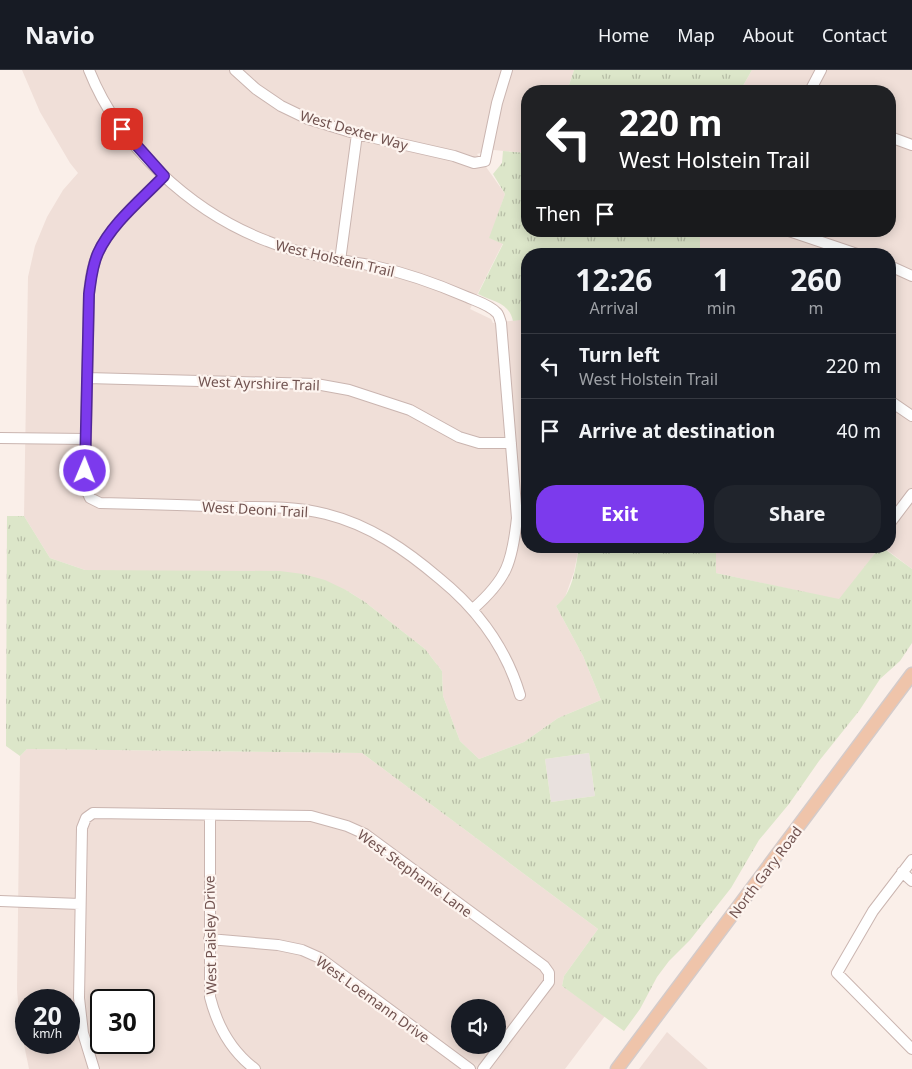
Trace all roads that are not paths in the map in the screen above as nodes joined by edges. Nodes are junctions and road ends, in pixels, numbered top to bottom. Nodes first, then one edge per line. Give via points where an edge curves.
1 (89, 70) edge
2 (236, 70) edge
3 (508, 70) edge
4 (821, 70) edge
5 (813, 85) edge
6 (357, 134) junction
7 (896, 139) edge
8 (912, 145) edge
9 (164, 176) junction
10 (807, 237) edge
11 (839, 248) edge
12 (340, 260) junction
13 (896, 269) edge
14 (912, 276) edge
15 (87, 378) junction
16 (896, 404) edge
17 (912, 416) edge
18 (0, 438) edge
19 (86, 439) junction
20 (511, 443) junction
21 (912, 494) edge
22 (896, 515) edge
23 (473, 609) junction
24 (912, 674) edge
25 (520, 695) dead end
26 (210, 816) junction
27 (912, 860) edge
28 (902, 872) junction
29 (912, 881) edge
30 (0, 901) edge
31 (80, 904) junction
32 (210, 939) junction
33 (912, 1049) edge
34 (94, 1069) edge
35 (255, 1069) edge
36 (470, 1069) edge
37 (483, 1069) edge
38 (617, 1069) edge

1 - 9 street, West Holstein Trail via 122,129
2 - 6 street, West Dexter Way via 281,106 308,119
3 - 6 street, West Dexter Way via 497,103 486,162 474,163
4 - 5 street
6 - 12 street
7 - 8 street
9 - 12 street, West Holstein Trail via 201,206 266,241 294,251
9 - 15 street via 110,233 98,253 89,294
10 - 11 street
12 - 20 street, West Holstein Trail via 375,266 440,286 498,314
13 - 14 street
15 - 19 street
15 - 20 street, West Ayrshire Trail via 316,384 349,390 410,410 459,437 479,443
16 - 17 street
18 - 19 street
19 - 23 street, West Deoni Trail via 85,487 90,498 100,503 293,508 326,514 396,544
20 - 23 street via 517,518 509,563 490,594
21 - 22 street
23 - 25 street, West Deoni Trail via 505,658
24 - 38 main road, North Gary Road
26 - 31 street, West Stephanie Lane via 93,813 86,818 82,828
26 - 32 street, West Paisley Drive
26 - 37 street, West Stephanie Lane via 311,816 365,834 544,966 550,982
27 - 28 street
28 - 29 street
28 - 33 street via 873,911 837,973
30 - 31 street
31 - 34 street via 79,998 82,1033
32 - 35 street, West Paisley Drive via 210,997 216,1018 238,1053
32 - 36 street, West Loemann Drive via 278,945 320,958

